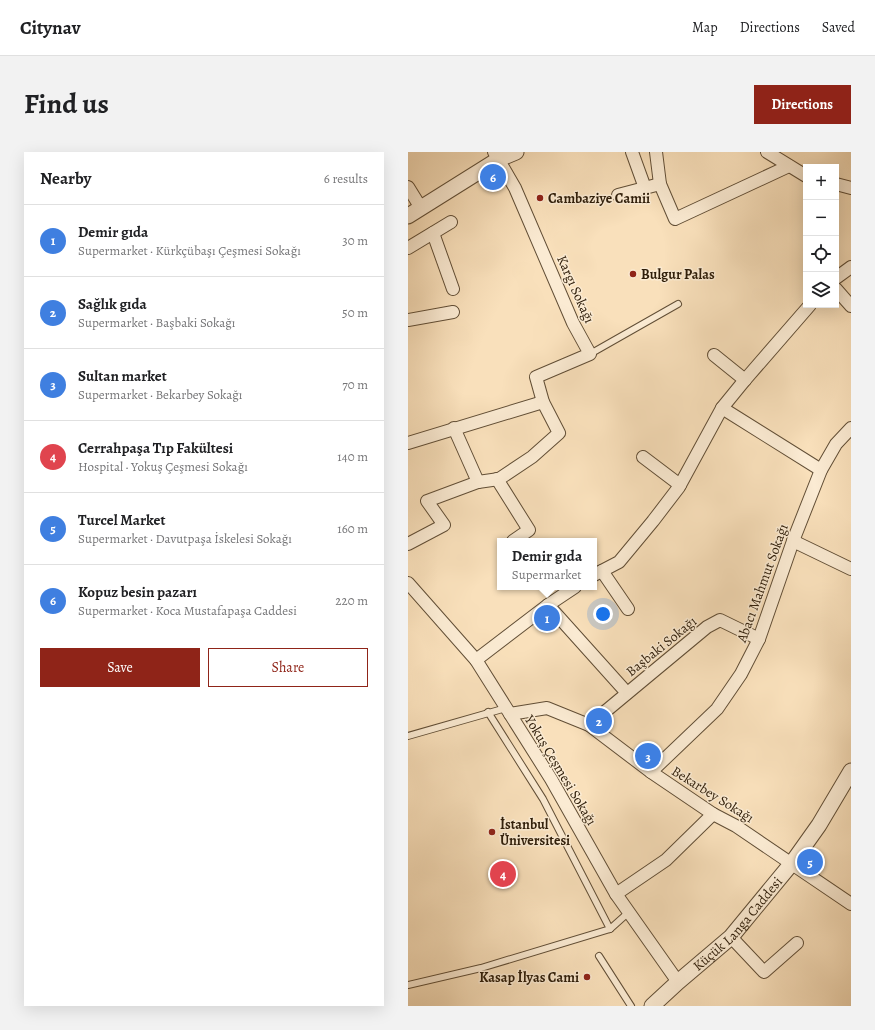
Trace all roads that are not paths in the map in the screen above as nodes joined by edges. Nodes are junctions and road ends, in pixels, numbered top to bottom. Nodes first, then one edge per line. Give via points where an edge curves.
1 (516, 152) edge
2 (632, 152) edge
3 (656, 152) edge
4 (767, 152) edge
5 (497, 156) edge
6 (789, 166) junction
7 (803, 174) edge
8 (660, 184) junction
9 (408, 187) edge
10 (645, 188) junction
11 (618, 195) dead end
12 (421, 208) junction
13 (408, 216) edge
14 (451, 222) dead end
15 (433, 233) junction
16 (408, 248) edge
17 (851, 267) edge
18 (839, 276) edge
19 (453, 289) dead end
20 (839, 292) edge
21 (678, 304) dead end
22 (851, 306) edge
23 (807, 308) edge
24 (453, 312) dead end
25 (408, 320) edge
26 (590, 354) junction
27 (714, 355) dead end
28 (745, 380) junction
29 (543, 402) junction
30 (722, 408) junction
31 (454, 428) junction
32 (851, 428) edge
33 (408, 443) edge
34 (643, 457) dead end
35 (821, 470) junction
36 (496, 479) junction
37 (478, 482) junction
38 (680, 485) junction
39 (517, 538) edge
40 (793, 541) junction
41 (408, 544) edge
42 (851, 569) edge
43 (598, 573) edge
44 (408, 583) edge
45 (570, 590) edge
46 (548, 604) junction
47 (628, 609) dead end
48 (759, 639) junction
49 (476, 660) junction
50 (627, 693) junction
51 (508, 711) junction
52 (488, 712) junction
53 (589, 725) junction
54 (408, 736) edge
55 (851, 771) edge
56 (651, 772) junction
57 (713, 814) junction
58 (792, 863) junction
59 (616, 894) junction
60 (851, 904) edge
61 (629, 912) junction
62 (610, 930) junction
63 (731, 937) junction
64 (797, 943) dead end
65 (599, 956) dead end
66 (678, 982) junction
67 (408, 985) edge
68 (631, 1006) edge
69 (652, 1006) edge

1 - 5 street
2 - 10 street
3 - 8 street
4 - 6 street
5 - 12 street
5 - 26 street, Kargı Sokağı via 516,188 573,323
6 - 7 street
6 - 8 street via 675,219
8 - 10 street
9 - 12 street
10 - 11 street
12 - 13 street
14 - 15 street
15 - 16 street
15 - 19 street
17 - 18 street
20 - 22 street
21 - 26 lane
23 - 28 street
24 - 25 street
26 - 29 street via 536,377
27 - 28 street
28 - 30 street
29 - 31 street
29 - 36 street via 559,433 532,457
30 - 35 street
30 - 38 street
31 - 33 street
31 - 37 street
32 - 35 street, Abacı Mahmut Sokağı via 836,444
34 - 38 street
35 - 40 street, Abacı Mahmut Sokağı
36 - 37 street
36 - 39 street via 529,530
37 - 41 street via 427,501 444,525
38 - 43 street via 619,562
40 - 42 street
40 - 48 street, Abacı Mahmut Sokağı
43 - 47 street
44 - 49 street, Yokuş Çeşmesi Sokağı
45 - 46 street
46 - 49 street
46 - 50 street
48 - 50 street, Başbaki Sokağı via 720,620
48 - 56 street, Abacı Mahmut Sokağı via 741,674 717,709
49 - 51 street, Yokuş Çeşmesi Sokağı
50 - 53 street, Başbaki Sokağı
51 - 52 lane
51 - 53 street, Bekarbey Sokağı via 547,708
51 - 59 street, Yokuş Çeşmesi Sokağı via 551,779
52 - 54 lane
52 - 62 lane via 543,799
53 - 56 street, Bekarbey Sokağı
55 - 58 street, Küçük Langa Caddesi via 819,825
56 - 57 street, Bekarbey Sokağı
57 - 58 street, Bekarbey Sokağı
57 - 59 street via 666,860
58 - 60 street, Bekarbey Sokağı
58 - 63 street, Küçük Langa Caddesi
59 - 61 street, Yokuş Çeşmesi Sokağı
61 - 62 lane
61 - 66 street, Yokuş Çeşmesi Sokağı
62 - 67 lane via 481,968
63 - 64 street via 764,972
63 - 66 street, Küçük Langa Caddesi
65 - 68 lane
66 - 69 street, Küçük Langa Caddesi

